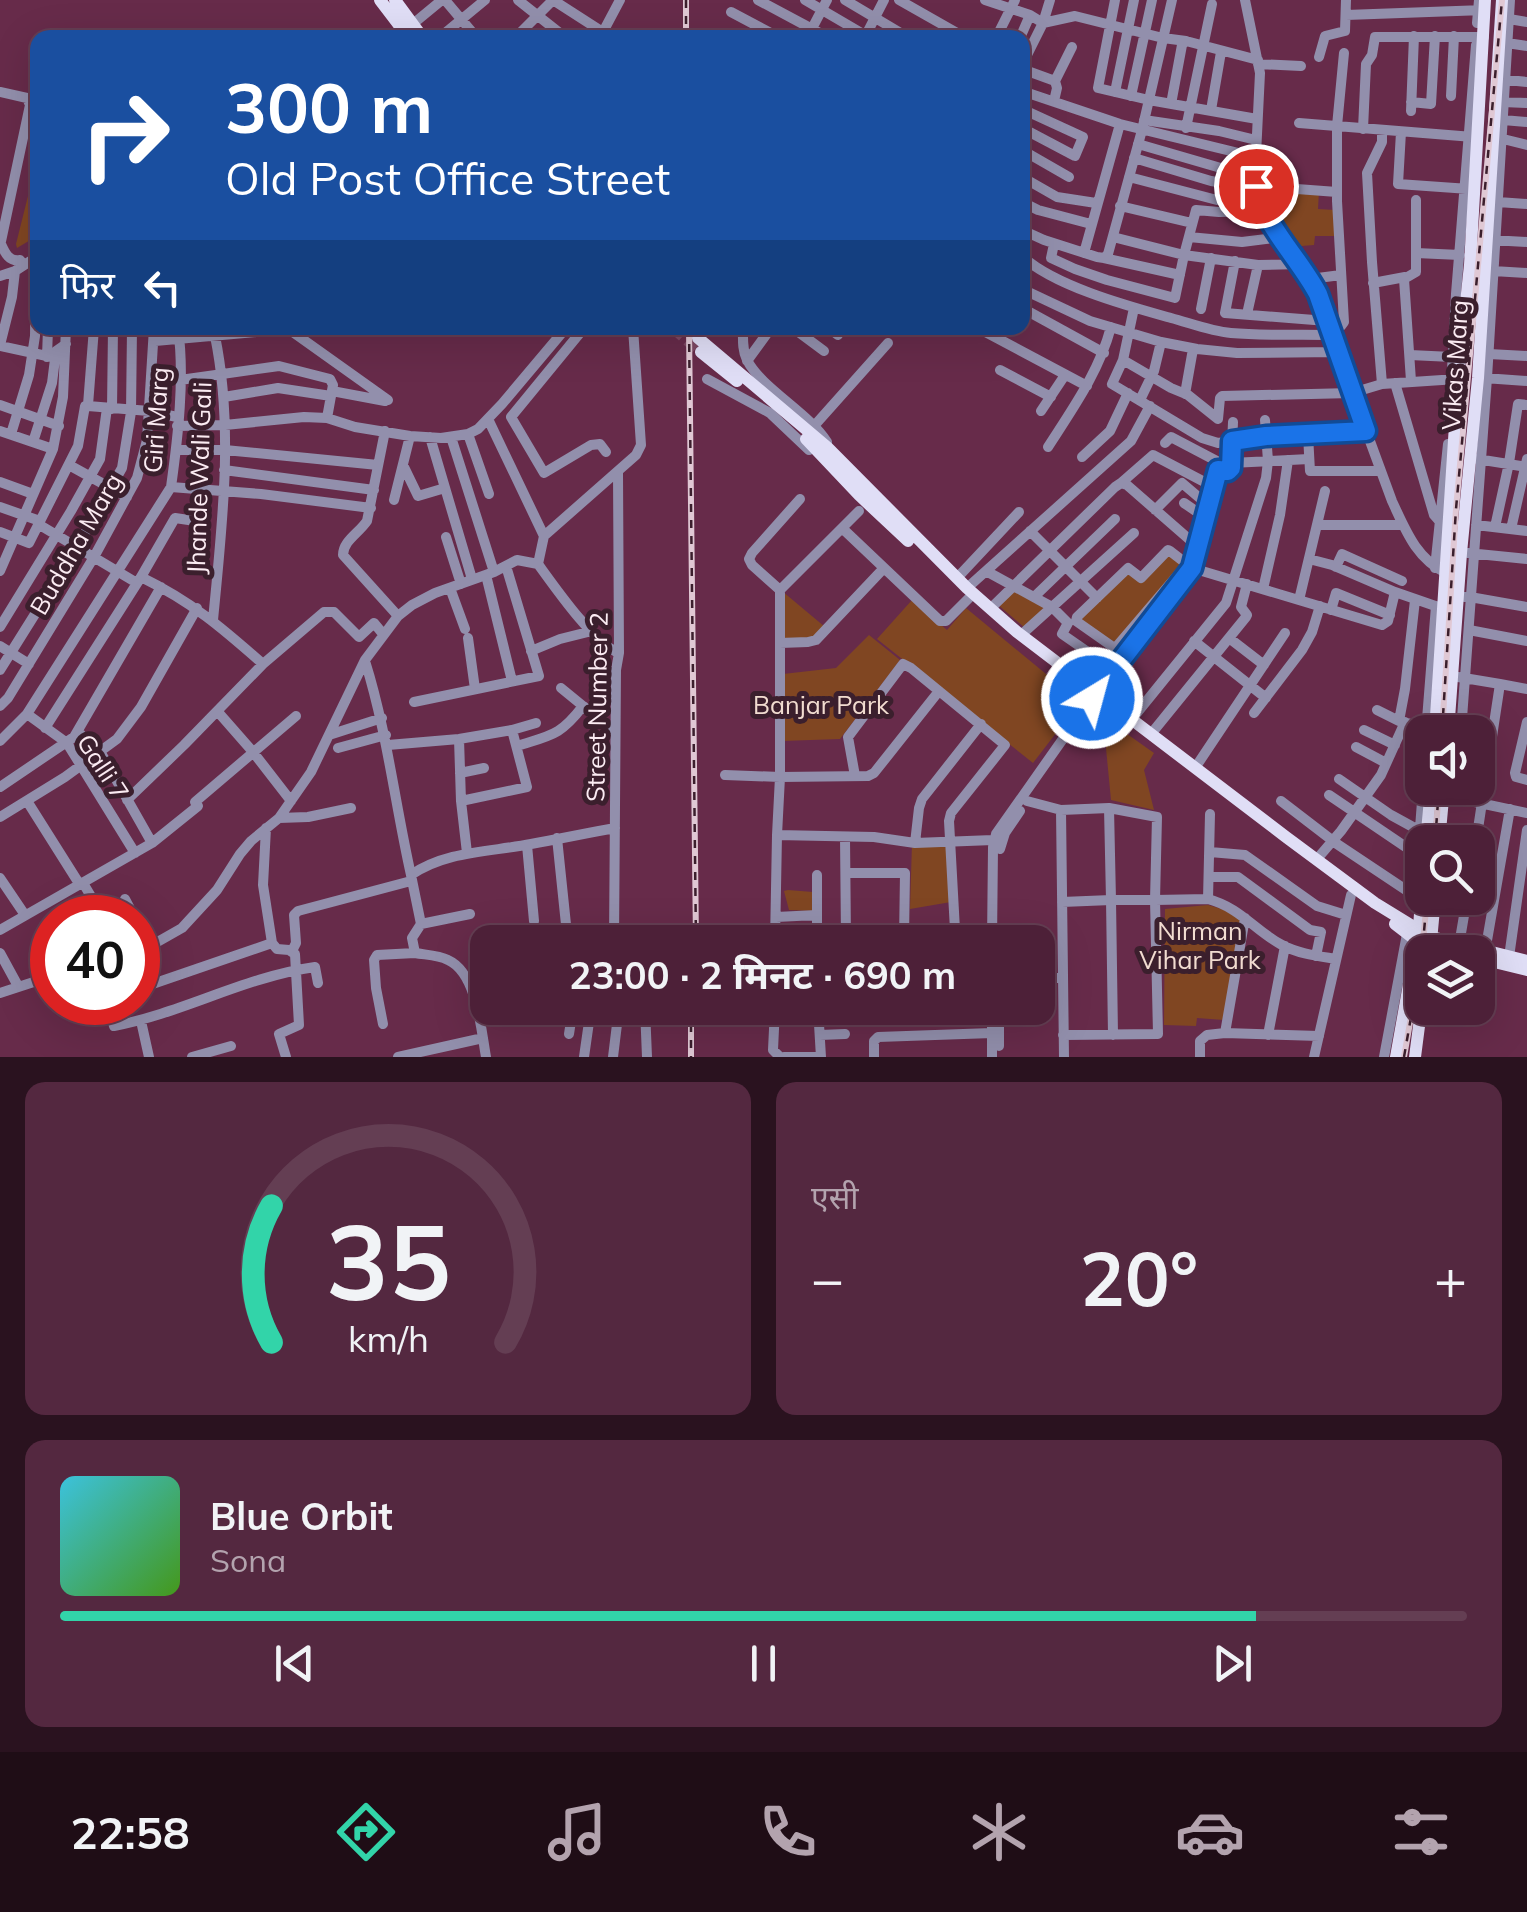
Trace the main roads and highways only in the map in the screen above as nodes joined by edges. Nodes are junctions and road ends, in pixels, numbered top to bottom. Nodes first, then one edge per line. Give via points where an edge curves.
1 (380, 0) edge
2 (395, 0) edge
3 (1502, 0) edge
4 (1482, 5) edge
5 (408, 30) edge
6 (409, 30) edge
7 (1486, 137) junction
8 (844, 473) junction
9 (1460, 553) junction
10 (968, 593) junction
11 (994, 614) junction
12 (1096, 697) junction
13 (1435, 715) edge
14 (1441, 715) edge
15 (1188, 764) junction
16 (1239, 806) junction
17 (1415, 935) edge
18 (1417, 935) edge
19 (1495, 955) edge
20 (1495, 960) edge
21 (1527, 961) edge
22 (1527, 970) edge
23 (1405, 1018) edge
24 (1419, 1025) edge
25 (1396, 1057) edge
26 (1414, 1057) edge

1 - 5 main road
2 - 6 main road
3 - 7 main road, Vikas Marg via 1501,79
4 - 7 main road, Vikas Marg via 1476,98
7 - 9 main road, Vikas Marg via 1490,240 1483,378
7 - 9 main road, Vikas Marg via 1470,189 1470,265 1444,527
8 - 8 main road via 827,447 699,345 830,465
8 - 10 main road
8 - 10 main road via 858,495
9 - 13 main road, Vikas Marg via 1437,569
9 - 14 main road, Vikas Marg via 1458,677
10 - 11 main road
11 - 12 main road
11 - 12 main road via 1011,637
12 - 15 main road
12 - 15 main road
15 - 16 main road
16 - 17 main road via 1351,895
16 - 18 main road
19 - 21 main road
20 - 22 main road
23 - 25 main road
24 - 26 main road

